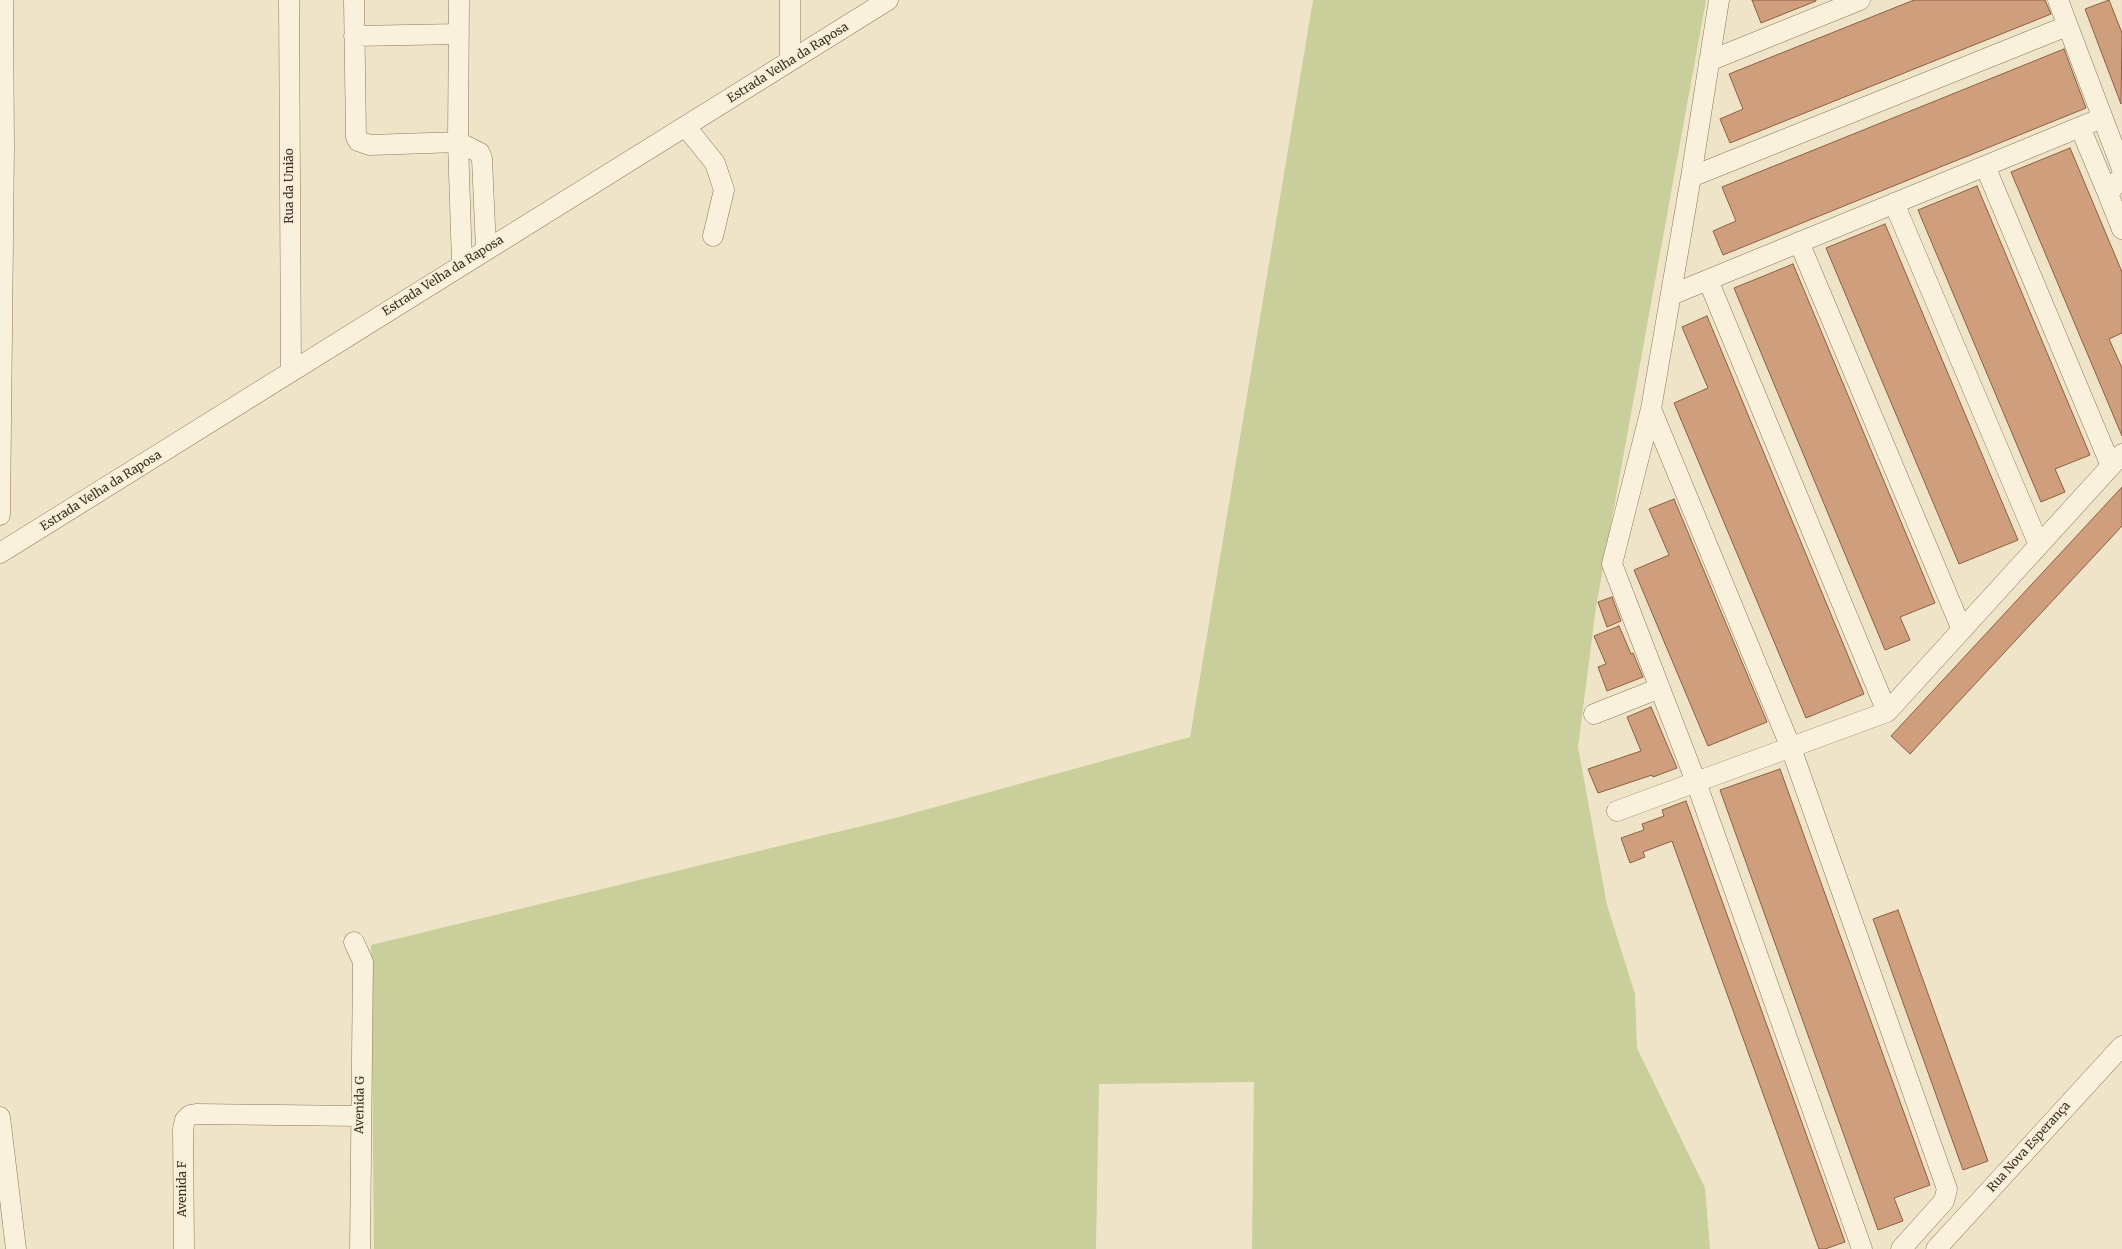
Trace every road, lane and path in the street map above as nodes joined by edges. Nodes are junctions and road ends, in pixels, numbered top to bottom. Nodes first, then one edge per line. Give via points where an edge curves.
1 (3, 0) edge
2 (289, 0) edge
3 (354, 0) edge
4 (459, 0) edge
5 (790, 0) edge
6 (888, 0) edge
7 (1719, 0) edge
8 (1860, 0) edge
9 (2058, 0) edge
10 (2067, 26) junction
11 (459, 34) junction
12 (354, 36) junction
13 (790, 61) junction
14 (1709, 61) junction
15 (2102, 118) junction
16 (686, 127) junction
17 (2080, 127) junction
18 (458, 142) junction
19 (2, 148) edge
20 (1985, 166) junction
21 (2122, 168) edge
22 (2122, 176) edge
23 (1691, 178) junction
24 (2108, 194) junction
25 (1894, 203) junction
26 (2122, 229) edge
27 (713, 236) dead end
28 (1800, 242) junction
29 (486, 249) junction
30 (462, 264) junction
31 (1708, 280) junction
32 (1671, 295) junction
33 (291, 372) junction
34 (1651, 409) junction
35 (1, 419) edge
36 (2117, 460) edge
37 (0, 515) edge
38 (2039, 545) junction
39 (0, 553) edge
40 (1962, 630) junction
41 (1660, 688) junction
42 (1887, 712) junction
43 (1594, 714) dead end
44 (1791, 748) junction
45 (1696, 782) junction
46 (1617, 811) dead end
47 (354, 942) dead end
48 (2122, 1046) edge
49 (360, 1116) junction
50 (0, 1117) edge
51 (10, 1239) edge
52 (184, 1249) edge
53 (360, 1249) edge
54 (1862, 1249) edge
55 (1901, 1249) edge
56 (1936, 1249) edge

1 - 19 street
2 - 33 street, Rua da União
3 - 12 street
4 - 11 street
5 - 13 street
6 - 13 street, Estrada Velha da Raposa
7 - 14 street
8 - 14 street
9 - 10 street
10 - 15 street
10 - 23 street
11 - 12 street
11 - 18 street
12 - 18 street via 354,132 358,141 370,145
13 - 16 street, Estrada Velha da Raposa
14 - 23 street
15 - 17 street
15 - 21 street
16 - 27 street via 715,163 724,190
16 - 29 street, Estrada Velha da Raposa
17 - 20 street
17 - 24 street
18 - 29 street via 480,153 482,159
18 - 30 street
19 - 35 street
20 - 25 street
20 - 36 street
22 - 24 street
23 - 32 street
24 - 26 street
25 - 28 street
25 - 38 street
28 - 31 street
28 - 40 street
29 - 30 street, Estrada Velha da Raposa
30 - 33 street, Estrada Velha da Raposa
31 - 32 street
31 - 42 street
32 - 34 street
33 - 39 street, Estrada Velha da Raposa
34 - 41 street via 1612,564
34 - 44 street
35 - 37 street
36 - 38 street
38 - 40 street
40 - 42 street
41 - 43 street
41 - 45 street
42 - 44 street
44 - 45 street
44 - 55 street via 1947,1189 1944,1201
45 - 46 street
45 - 54 street
47 - 49 street, Avenida G via 363,962
48 - 56 street, Rua Nova Esperança
49 - 52 street, Avenida F via 190,1115 183,1128
49 - 53 street, Avenida G
50 - 51 street

